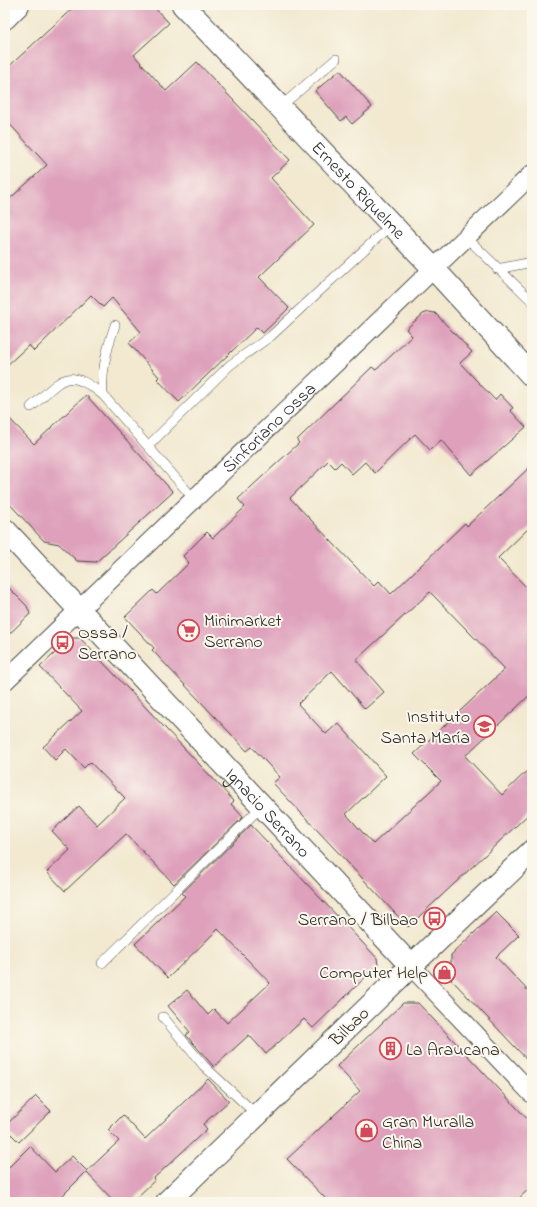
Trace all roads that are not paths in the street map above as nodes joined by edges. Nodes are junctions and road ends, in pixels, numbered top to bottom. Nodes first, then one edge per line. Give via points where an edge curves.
1 (18, 5) edge
2 (183, 5) edge
3 (5, 18) edge
4 (336, 59) dead end
5 (280, 107) junction
6 (532, 174) edge
7 (392, 224) junction
8 (467, 238) junction
9 (532, 262) edge
10 (433, 268) junction
11 (497, 269) junction
12 (532, 301) edge
13 (115, 325) dead end
14 (532, 376) edge
15 (103, 395) junction
16 (30, 407) dead end
17 (148, 446) junction
18 (194, 498) junction
19 (5, 530) edge
20 (79, 610) junction
21 (5, 681) edge
22 (262, 806) junction
23 (532, 851) edge
24 (102, 963) dead end
25 (412, 966) junction
26 (163, 1017) dead end
27 (532, 1094) edge
28 (257, 1115) junction
29 (167, 1202) edge

1 - 3 main road
2 - 5 main road, Ernesto Riquelme
4 - 5 lane
5 - 7 main road, Ernesto Riquelme
6 - 8 street, Sinforiano Ossa
7 - 10 main road, Ernesto Riquelme
7 - 17 lane via 270,336 230,365
8 - 10 street, Sinforiano Ossa
8 - 11 lane
9 - 11 lane
10 - 14 main road, Ernesto Riquelme
10 - 18 street, Sinforiano Ossa
11 - 12 lane
13 - 15 lane via 104,362
15 - 16 lane via 87,383 72,377 62,380
15 - 17 lane
17 - 18 lane
18 - 20 street, Sinforiano Ossa
19 - 20 main road, Ignacio Serrano
20 - 21 street, Sinforiano Ossa
20 - 22 main road, Ignacio Serrano
22 - 24 lane
22 - 25 main road, Ignacio Serrano
23 - 25 main road, Bilbao
25 - 27 street, Ignacio Serrano
25 - 28 main road, Bilbao
26 - 28 lane via 204,1066
28 - 29 main road, Bilbao

